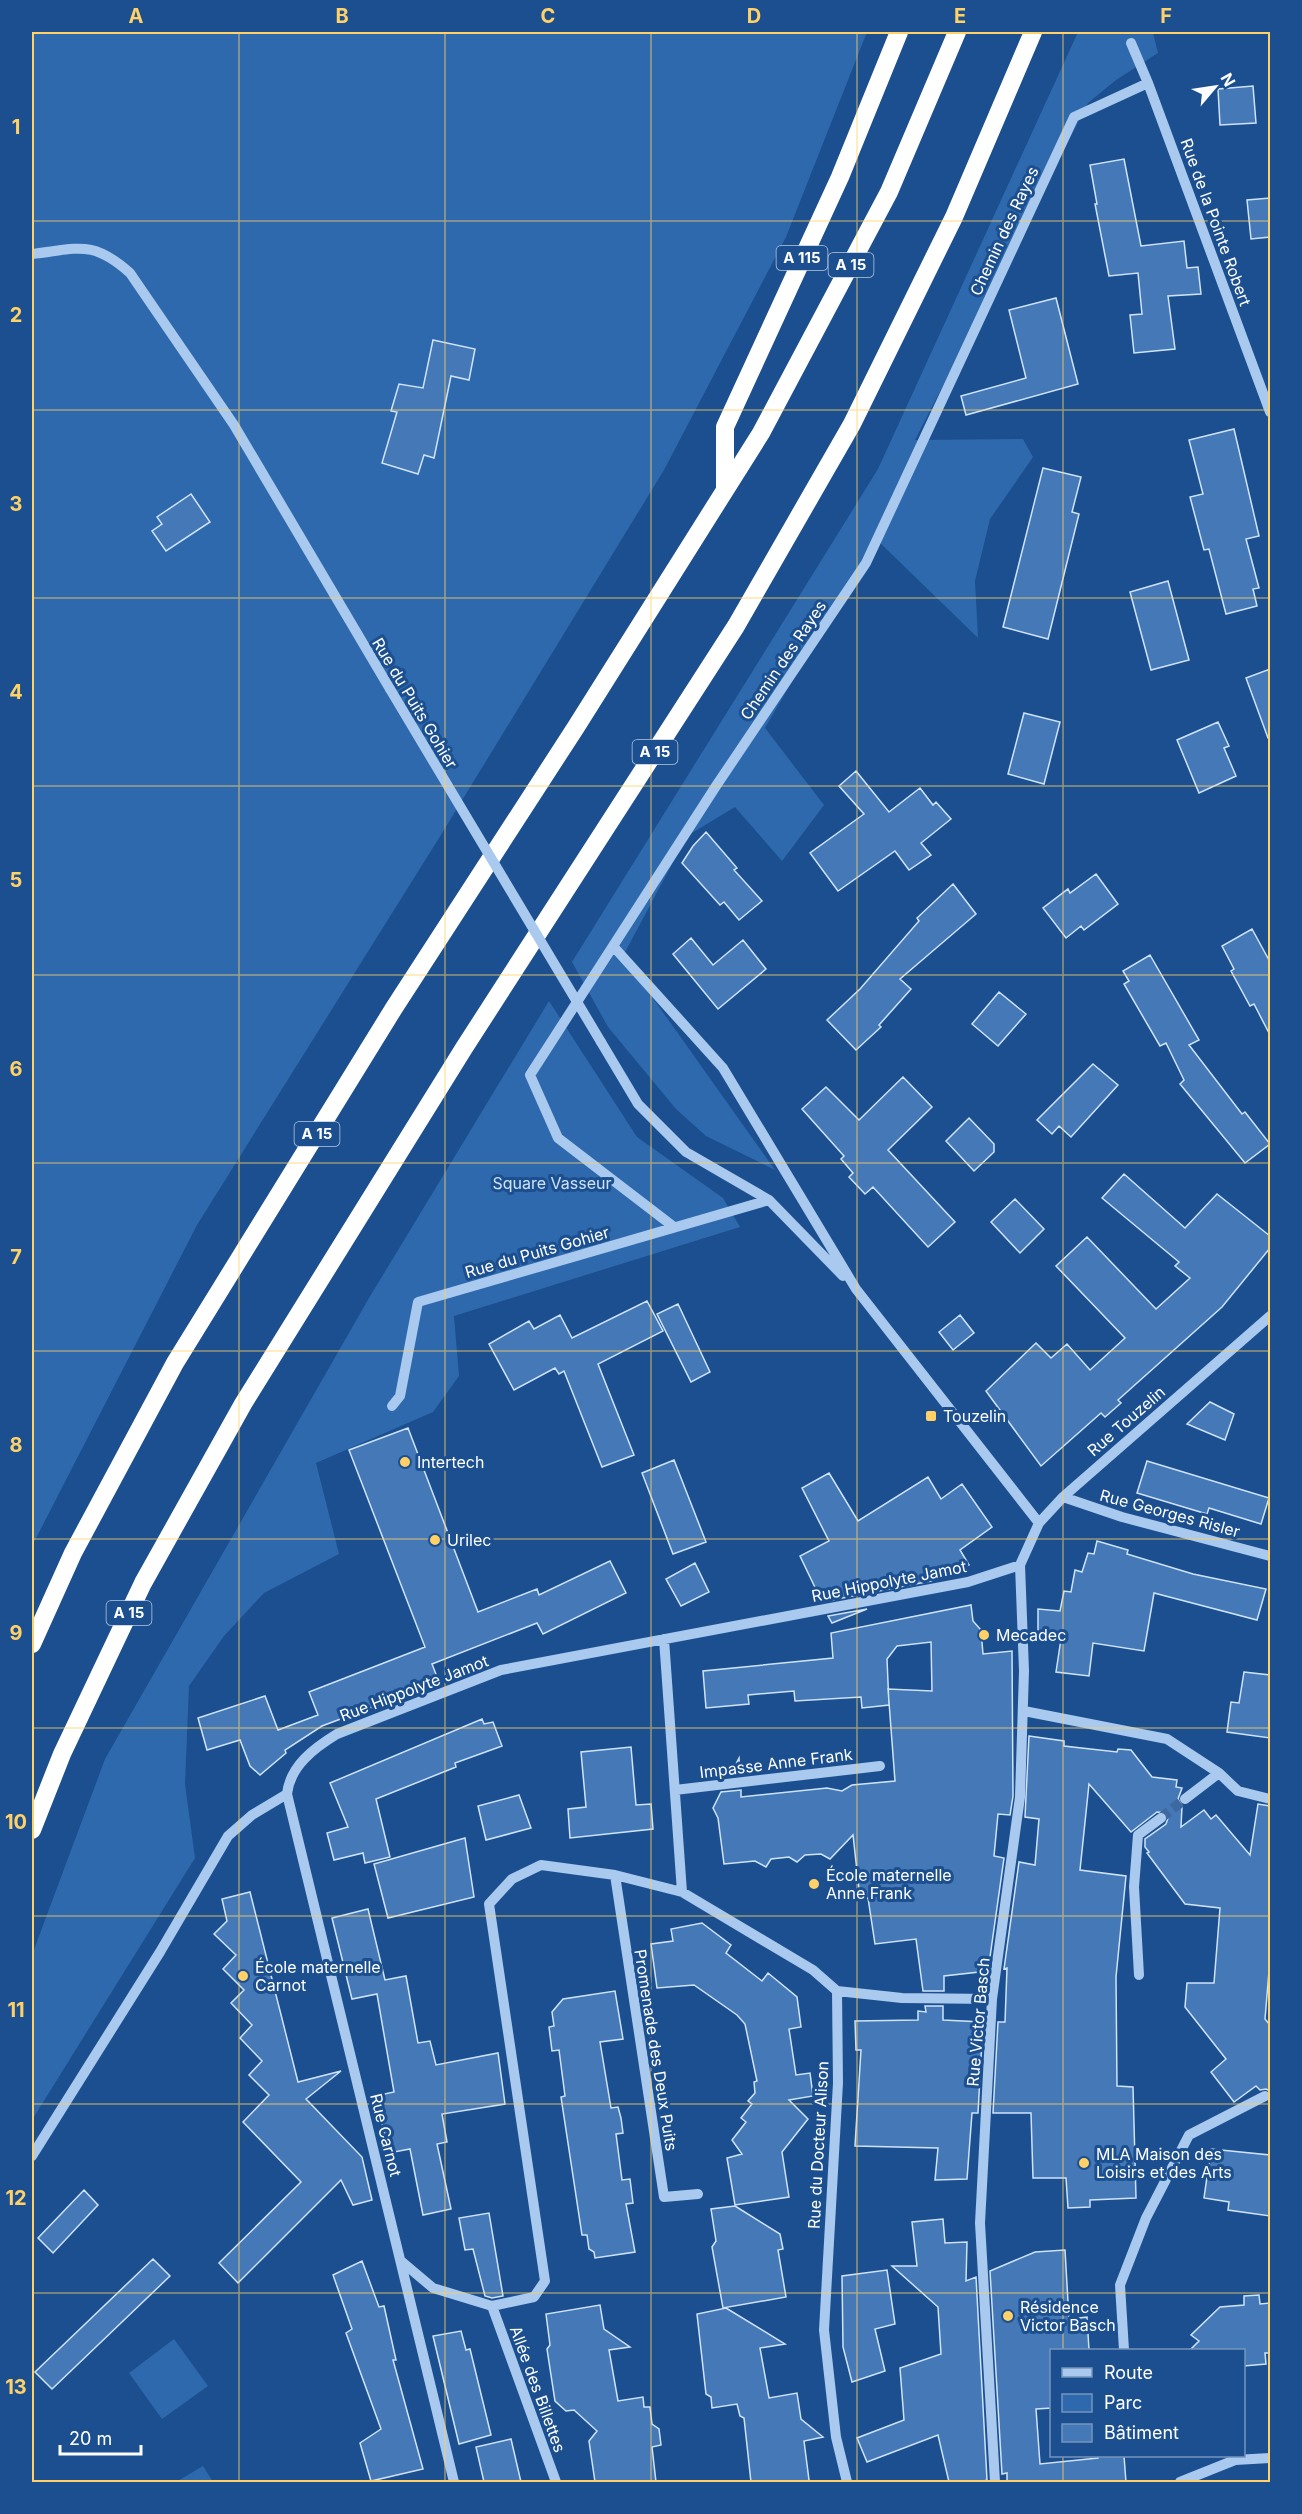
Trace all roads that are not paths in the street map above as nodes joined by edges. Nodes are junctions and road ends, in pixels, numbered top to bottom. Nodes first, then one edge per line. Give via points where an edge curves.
1 (899, 32) edge
2 (957, 32) edge
3 (1028, 32) edge
4 (1033, 32) edge
5 (1131, 43) dead end
6 (1014, 72) junction
7 (1148, 83) junction
8 (32, 254) edge
9 (1270, 411) edge
10 (725, 488) junction
11 (613, 946) junction
12 (769, 1200) junction
13 (674, 1227) junction
14 (856, 1289) junction
15 (1270, 1316) edge
16 (392, 1406) dead end
17 (1063, 1497) junction
18 (1039, 1523) junction
19 (1270, 1556) edge
20 (1020, 1564) junction
21 (664, 1639) junction
22 (32, 1644) edge
23 (1024, 1712) junction
24 (880, 1766) dead end
25 (1219, 1773) junction
26 (675, 1790) junction
27 (287, 1794) junction
28 (1185, 1799) tunnel mouth
29 (1270, 1799) edge
30 (1161, 1818) tunnel mouth
31 (32, 1830) edge
32 (615, 1875) junction
33 (682, 1892) junction
34 (1139, 1976) dead end
35 (837, 1991) junction
36 (992, 1999) junction
37 (1265, 2096) dead end
38 (32, 2156) edge
39 (698, 2194) dead end
40 (401, 2261) junction
41 (492, 2306) junction
42 (1124, 2349) edge
43 (1270, 2458) edge
44 (454, 2482) edge
45 (556, 2482) edge
46 (847, 2482) edge
47 (995, 2482) edge
48 (1180, 2482) edge

1 - 10 highway, A 115 via 840,177 725,427
2 - 10 highway, A 15 via 889,192 761,433
3 - 6 highway, A 15
4 - 6 highway
5 - 7 street, Rue de la Pointe Robert
6 - 31 highway, A 15 via 954,217 846,434 736,626 464,1048 243,1404 143,1583 62,1754
7 - 9 street, Rue de la Pointe Robert
7 - 11 street, Chemin des Rayes via 1074,117 866,563
8 - 12 street, Rue du Puits Gohier, bridge via 92,248 113,258 130,273 234,425 638,1104 686,1152
10 - 22 highway, A 15 via 394,1008 175,1363 73,1553
11 - 13 street, Chemin des Rayes via 530,1075 558,1138
11 - 14 street, Rue du Puits Gohier via 723,1068
12 - 13 street, Rue du Puits Gohier
12 - 14 street, Rue du Puits Gohier
13 - 16 street, Rue du Puits Gohier via 418,1302 400,1396
14 - 18 street, Rue du Puits Gohier
15 - 17 street, Rue Touzelin
17 - 18 street, Rue Touzelin
17 - 19 street, Rue Georges Risler via 1122,1517
18 - 20 street, Rue Touzelin
20 - 21 street, Rue Hippolyte Jamot via 968,1582
20 - 23 street, Rue Victor Basch
21 - 26 street
21 - 27 street, Rue Hippolyte Jamot via 501,1670 337,1734 293,1772
23 - 25 street via 1167,1739
23 - 36 street, Rue Victor Basch via 1020,1797
24 - 26 street, Impasse Anne Frank
25 - 28 street
25 - 29 street via 1238,1791
26 - 33 street
27 - 38 street via 252,1815 228,1836
27 - 40 street, Rue Carnot
30 - 34 street via 1138,1834 1134,1887
32 - 33 street
32 - 39 street, Promenade des Deux Puits via 664,2197
32 - 41 street via 541,1865 512,1879 489,1904 545,2281 534,2297
33 - 35 street via 813,1970
35 - 36 street via 902,1998
35 - 46 street, Rue du Docteur Alison via 838,2083 824,2330 836,2437
36 - 47 street, Rue Victor Basch via 980,2223
37 - 42 street via 1189,2135 1146,2218 1120,2285
40 - 41 street via 433,2288
40 - 44 street, Rue Carnot
41 - 45 street, Allée des Billettes
43 - 48 street via 1234,2460

